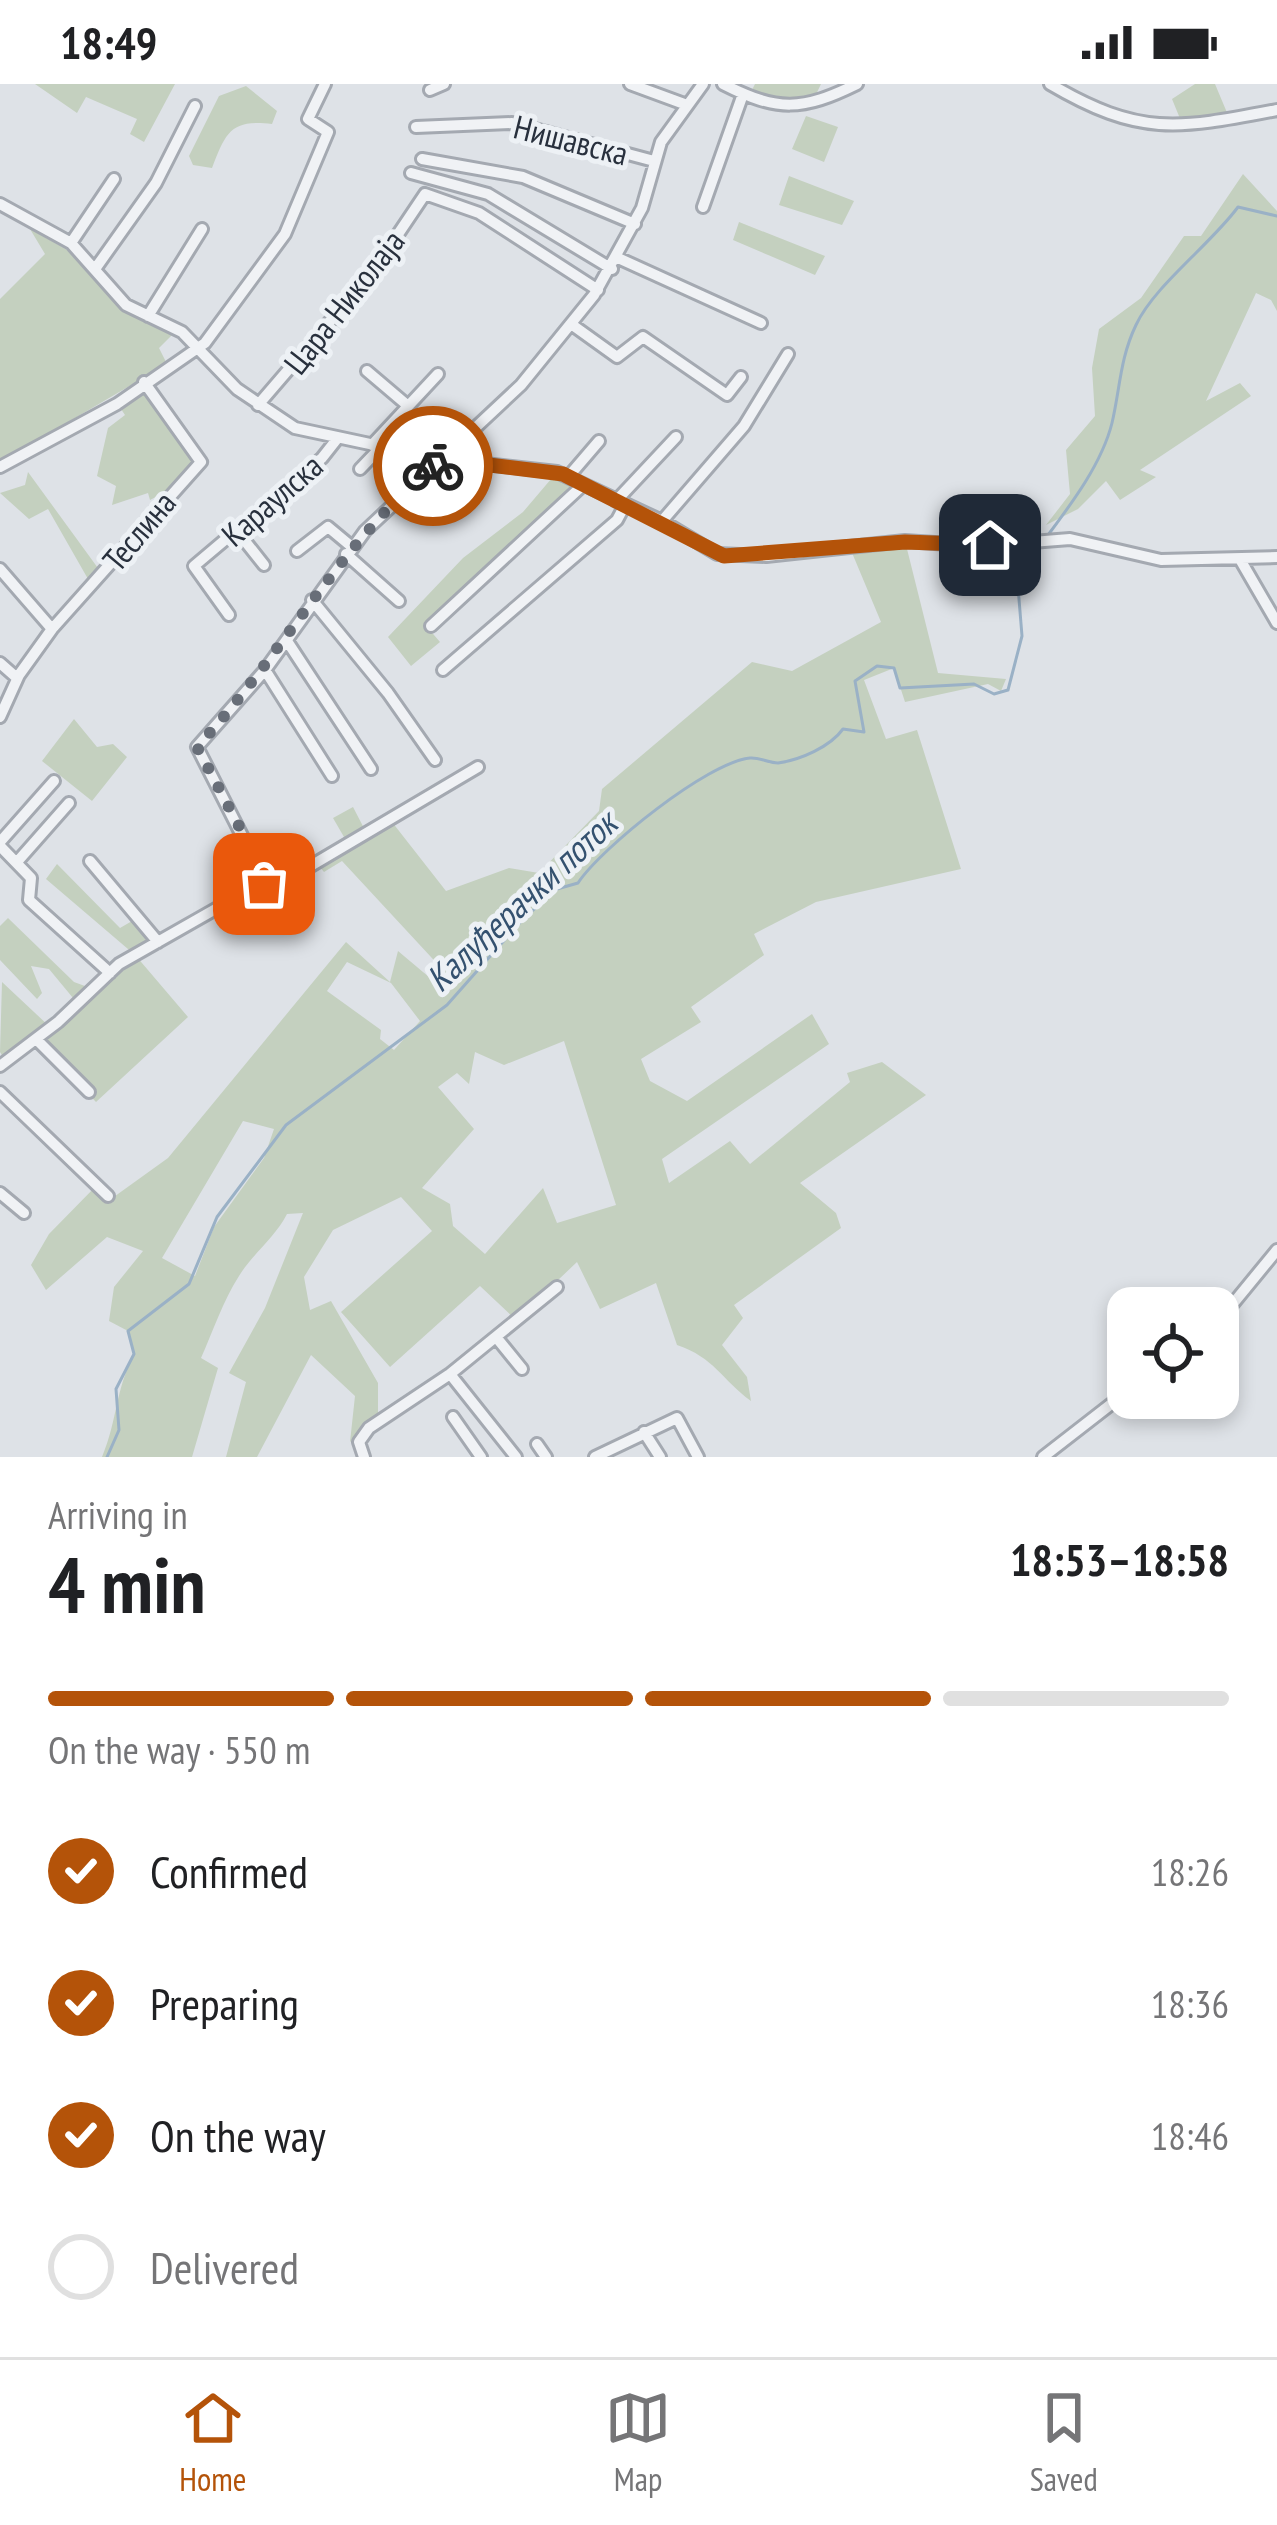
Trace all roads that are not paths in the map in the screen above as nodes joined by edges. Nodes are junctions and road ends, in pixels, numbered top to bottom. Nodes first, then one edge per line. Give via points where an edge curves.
1 (325, 84) edge
2 (445, 84) edge
3 (703, 84) edge
4 (723, 84) edge
5 (856, 84) edge
6 (1050, 84) edge
7 (630, 85) edge
8 (430, 90) dead end
9 (743, 94) junction
10 (687, 105) junction
11 (195, 106) dead end
12 (1277, 110) edge
13 (416, 127) dead end
14 (422, 159) dead end
15 (654, 161) junction
16 (411, 173) dead end
17 (114, 179) dead end
18 (0, 204) edge
19 (703, 207) dead end
20 (635, 224) junction
21 (202, 229) dead end
22 (71, 243) junction
23 (615, 264) junction
24 (95, 269) junction
25 (598, 290) junction
26 (148, 316) junction
27 (761, 323) dead end
28 (571, 324) junction
29 (199, 348) junction
30 (788, 354) dead end
31 (367, 371) dead end
32 (438, 374) dead end
33 (741, 376) dead end
34 (144, 382) junction
35 (258, 405) junction
36 (407, 406) junction
37 (676, 437) dead end
38 (337, 439) junction
39 (599, 441) dead end
40 (377, 446) junction
41 (440, 459) junction
42 (0, 467) edge
43 (360, 469) dead end
44 (569, 476) junction
45 (583, 485) junction
46 (621, 503) junction
47 (662, 521) junction
48 (237, 531) junction
49 (298, 551) dead end
50 (349, 551) junction
51 (1277, 557) edge
52 (1241, 561) junction
53 (265, 565) dead end
54 (0, 569) edge
55 (312, 600) junction
56 (399, 602) dead end
57 (229, 615) dead end
58 (1277, 623) edge
59 (431, 626) dead end
60 (52, 628) junction
61 (287, 641) junction
62 (0, 663) edge
63 (265, 670) junction
64 (442, 670) dead end
65 (17, 678) junction
66 (0, 717) edge
67 (435, 760) dead end
68 (478, 767) dead end
69 (371, 769) dead end
70 (332, 776) dead end
71 (54, 781) dead end
72 (69, 803) dead end
73 (0, 844) edge
74 (90, 861) dead end
75 (17, 862) junction
76 (265, 881) junction
77 (158, 942) junction
78 (110, 973) junction
79 (36, 1039) junction
80 (0, 1066) edge
81 (0, 1092) edge
82 (89, 1092) dead end
83 (0, 1193) edge
84 (108, 1196) dead end
85 (24, 1213) dead end
86 (1276, 1253) edge
87 (557, 1287) dead end
88 (1239, 1297) edge
89 (496, 1337) junction
90 (522, 1370) dead end
91 (450, 1374) junction
92 (1107, 1407) edge
93 (453, 1417) dead end
94 (644, 1432) junction
95 (537, 1444) dead end
96 (364, 1457) edge
97 (481, 1457) edge
98 (516, 1457) edge
99 (546, 1457) edge
100 (596, 1457) edge
101 (660, 1457) edge
102 (698, 1457) edge
103 (1043, 1457) edge

1 - 29 street via 308,121 328,136 299,206 261,273
2 - 8 street
3 - 10 street
4 - 9 street
5 - 9 street via 806,106
6 - 12 street via 1114,117 1160,126
7 - 10 street
9 - 19 street
10 - 15 street
11 - 24 street via 156,183
13 - 15 street, Нишавска via 512,123
14 - 20 street via 524,177
15 - 20 street
16 - 23 street via 488,194
17 - 22 street
18 - 22 street
20 - 23 street
21 - 26 street
22 - 24 street
23 - 25 street
23 - 27 street
24 - 26 street via 126,305
25 - 28 street
25 - 35 street, Цара Николаја via 479,213 423,195 374,270
26 - 29 street
28 - 33 street via 617,357 643,337 727,395
28 - 41 street via 521,385
29 - 34 street
29 - 35 street
30 - 47 street via 744,426
31 - 36 street
32 - 36 street
34 - 42 street
34 - 60 street, Теслина via 200,462
35 - 38 street via 295,428
36 - 40 street
37 - 46 street
38 - 40 street
38 - 48 street, Караулска
39 - 44 street
40 - 41 street
40 - 43 street
41 - 44 street
41 - 50 street
44 - 45 street
45 - 46 street
45 - 59 street
46 - 47 street
46 - 64 street via 617,520
47 - 52 street via 717,554 1080,539 1147,558
48 - 53 street
48 - 57 street, Караулска via 194,566
49 - 50 street via 328,527
50 - 55 street
50 - 56 street
51 - 52 street
52 - 58 street
54 - 60 street
55 - 61 street
55 - 67 street
60 - 65 street, Теслина
61 - 63 street
61 - 69 street
62 - 65 street
63 - 70 street
63 - 76 street via 197,754
65 - 66 street, Теслина
68 - 76 street via 292,877
71 - 73 street
72 - 75 street
73 - 75 street
74 - 77 street
75 - 78 street via 32,878 29,900
76 - 77 street
77 - 78 street
78 - 79 street
79 - 80 street
79 - 82 street
81 - 84 street
83 - 85 street
86 - 88 street
87 - 89 street
89 - 90 street
89 - 91 street
91 - 96 street via 360,1438
91 - 98 street
92 - 103 street
93 - 97 street
94 - 100 street
94 - 101 street
94 - 102 street via 677,1418
95 - 99 street

